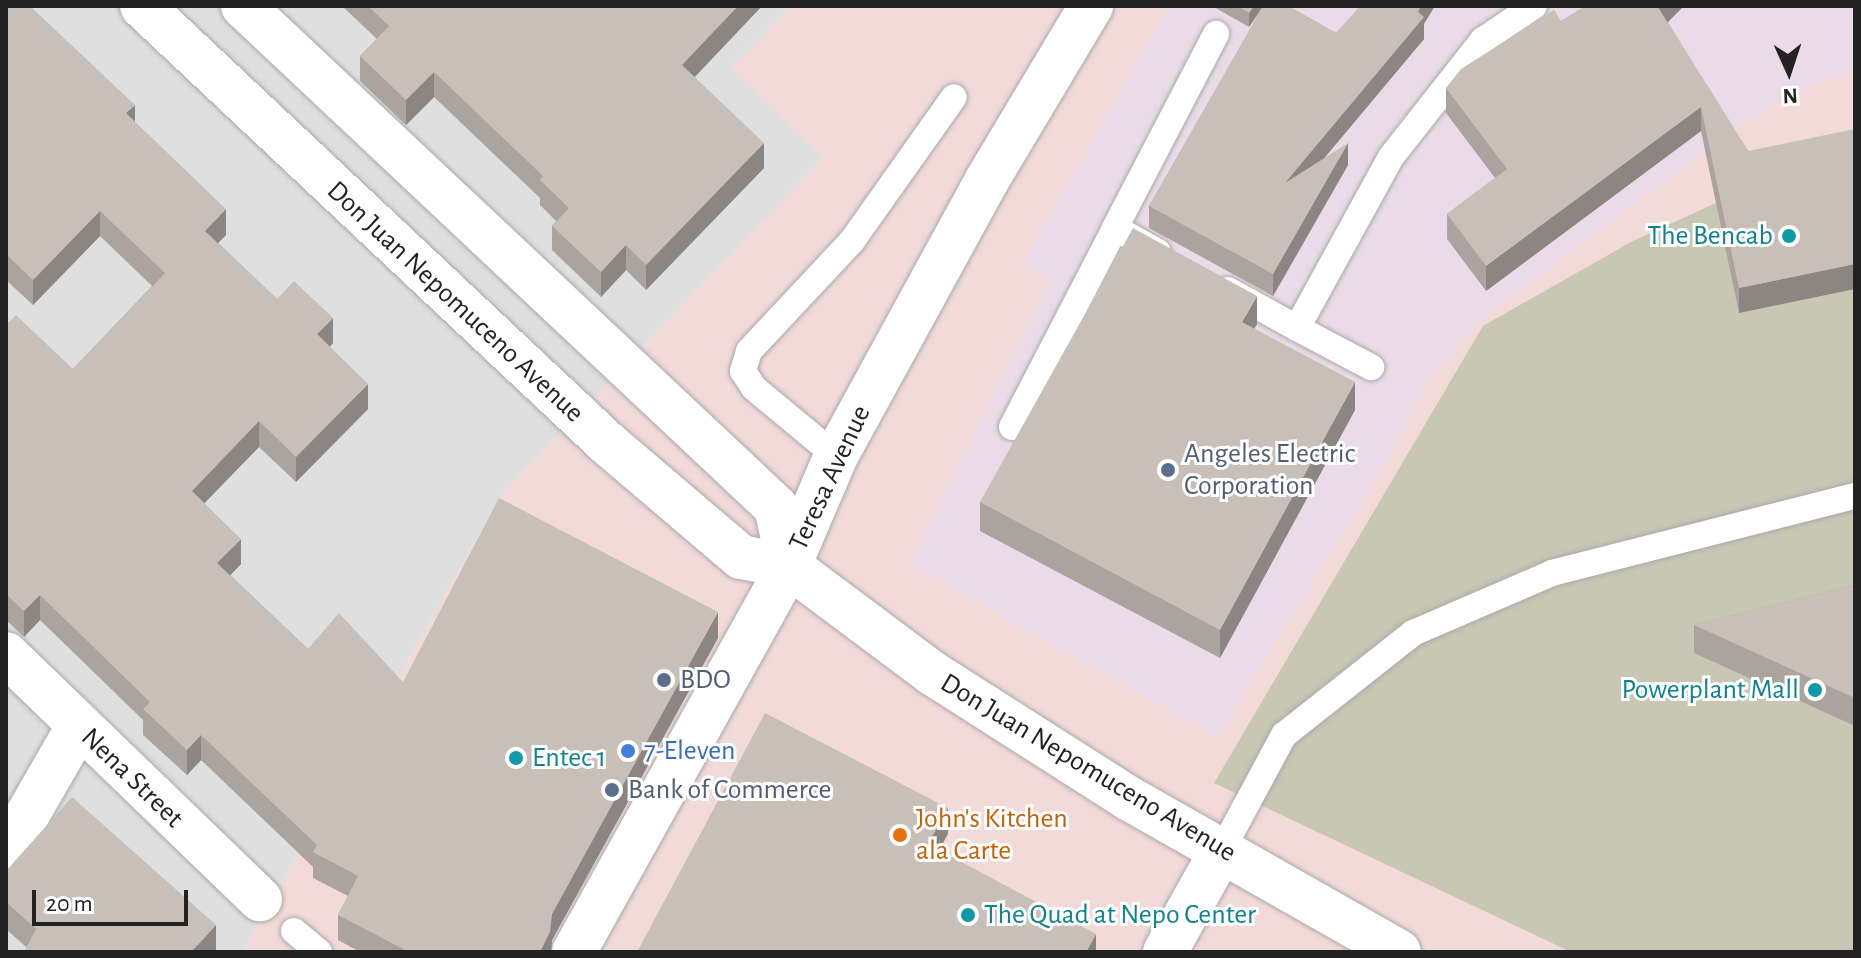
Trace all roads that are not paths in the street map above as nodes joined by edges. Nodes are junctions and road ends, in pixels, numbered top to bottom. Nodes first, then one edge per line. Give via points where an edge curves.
1 (142, 6) edge
2 (243, 6) edge
3 (1534, 6) edge
4 (1081, 10) edge
5 (1216, 34) dead end
6 (276, 37) junction
7 (224, 84) junction
8 (954, 97) dead end
9 (1115, 228) junction
10 (1180, 263) edge
11 (1206, 278) edge
12 (1297, 328) junction
13 (1371, 367) dead end
14 (1012, 427) dead end
15 (836, 456) junction
16 (1855, 496) edge
17 (789, 566) junction
18 (6, 654) edge
19 (78, 727) junction
20 (1222, 850) junction
21 (6, 852) edge
22 (260, 899) dead end
23 (294, 931) dead end
24 (319, 952) edge
25 (574, 952) edge
26 (1165, 952) edge
27 (1399, 952) edge

1 - 7 street, Don Juan Nepomuceno Avenue
2 - 6 street
3 - 12 lane via 1483,40 1391,157
4 - 15 street, Teresa Avenue
5 - 9 lane
6 - 7 street
6 - 17 street via 776,507
7 - 17 street, Don Juan Nepomuceno Avenue via 607,443 741,557
8 - 15 lane via 852,241 749,351 743,371 754,388
9 - 10 lane
9 - 14 lane
11 - 12 lane
12 - 13 lane
15 - 17 street, Teresa Avenue
16 - 20 lane via 1552,573 1413,633 1284,735
17 - 20 street, Don Juan Nepomuceno Avenue via 932,673 1130,799
17 - 25 street, Teresa Avenue
18 - 19 street, Nena Street
19 - 21 street
19 - 22 street, Nena Street
20 - 26 street
20 - 27 street, Don Juan Nepomuceno Avenue
23 - 24 lane

